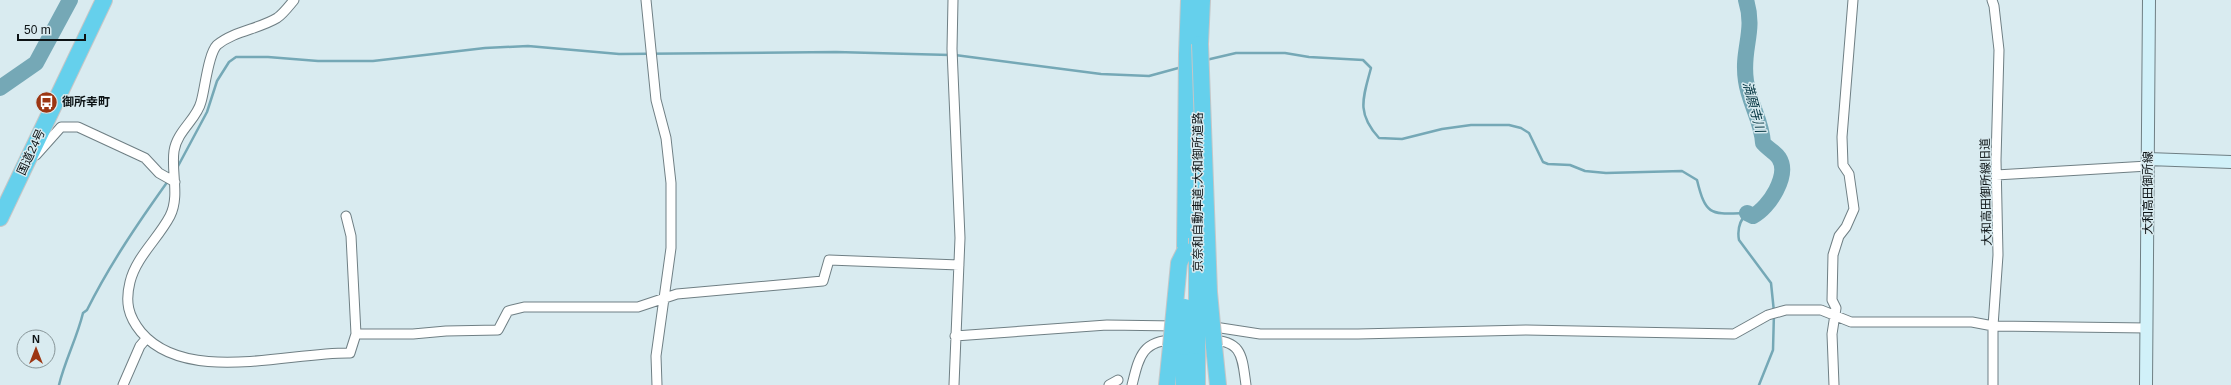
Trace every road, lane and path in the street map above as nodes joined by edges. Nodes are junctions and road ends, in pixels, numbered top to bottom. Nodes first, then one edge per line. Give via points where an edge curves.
1 (104, 0) edge
2 (294, 0) edge
3 (646, 0) edge
4 (953, 0) edge
5 (1189, 0) edge
6 (1202, 0) edge
7 (1853, 0) edge
8 (2149, 0) edge
9 (1994, 2) edge
10 (1200, 44) junction
11 (2148, 162) junction
12 (2231, 162) edge
13 (23, 170) junction
14 (1996, 175) junction
15 (174, 180) junction
16 (5, 196) edge
17 (346, 216) dead end
18 (0, 218) edge
19 (959, 265) junction
20 (664, 298) junction
21 (1834, 315) junction
22 (1993, 326) junction
23 (2147, 328) junction
24 (356, 334) junction
25 (955, 336) junction
26 (146, 339) junction
27 (1184, 346) junction
28 (1118, 380) dead end
29 (123, 385) edge
30 (657, 385) edge
31 (954, 385) edge
32 (1108, 385) edge
33 (1132, 385) edge
34 (1167, 385) edge
35 (1184, 385) edge
36 (1196, 385) edge
37 (1218, 385) edge
38 (1246, 385) edge
39 (1834, 385) edge
40 (1993, 385) edge
41 (2146, 385) edge

1 - 13 highway, 国道24号
2 - 15 street via 277,18 216,46 201,104 182,129 174,150
3 - 20 street via 656,100 666,138 671,183 671,248
4 - 19 street via 952,49
5 - 27 highway, 京奈和自動車道;大和御所道路, bridge via 1186,55 1185,251 1179,263
6 - 10 highway, 京奈和自動車道;大和御所道路
7 - 21 street via 1842,137 1843,165 1849,174 1854,209 1839,236 1833,255 1832,300 1836,308
8 - 11 main road, 大和高田御所線
9 - 14 street, 大和高田御所線旧道 via 1999,50
10 - 27 highway, 京奈和自動車道;大和御所道路, bridge
10 - 37 highway, bridge via 1210,292
11 - 12 main road
11 - 14 street
11 - 23 main road, 大和高田御所線
13 - 15 street via 61,127 78,128 145,158 165,176
13 - 16 highway, 国道24号
14 - 22 street, 大和高田御所線旧道 via 1998,255
15 - 26 street via 175,202 170,216 137,264 126,299 129,314
16 - 18 highway, 国道24号
17 - 24 street via 351,236
19 - 20 street via 829,260 822,281 677,294
19 - 25 street
20 - 24 street via 638,306 524,307 508,310 498,330
20 - 30 street via 656,356
21 - 22 street via 1851,322 1972,322
21 - 25 street via 1821,310 1786,310 1768,315 1734,334 1526,330 1260,334 1219,327 1107,325
21 - 39 street
22 - 23 street
22 - 40 street, 大和高田御所線旧道
23 - 41 main road, 大和高田御所線
24 - 26 street via 350,353 327,353 243,364 199,363 157,348
25 - 31 street
26 - 29 street via 140,346
27 - 34 highway
27 - 35 highway, 京奈和自動車道;大和御所道路
27 - 36 highway, 京奈和自動車道;大和御所道路
28 - 32 street
33 - 38 street via 1141,357 1153,342 1163,340 1228,341 1235,345 1240,353

